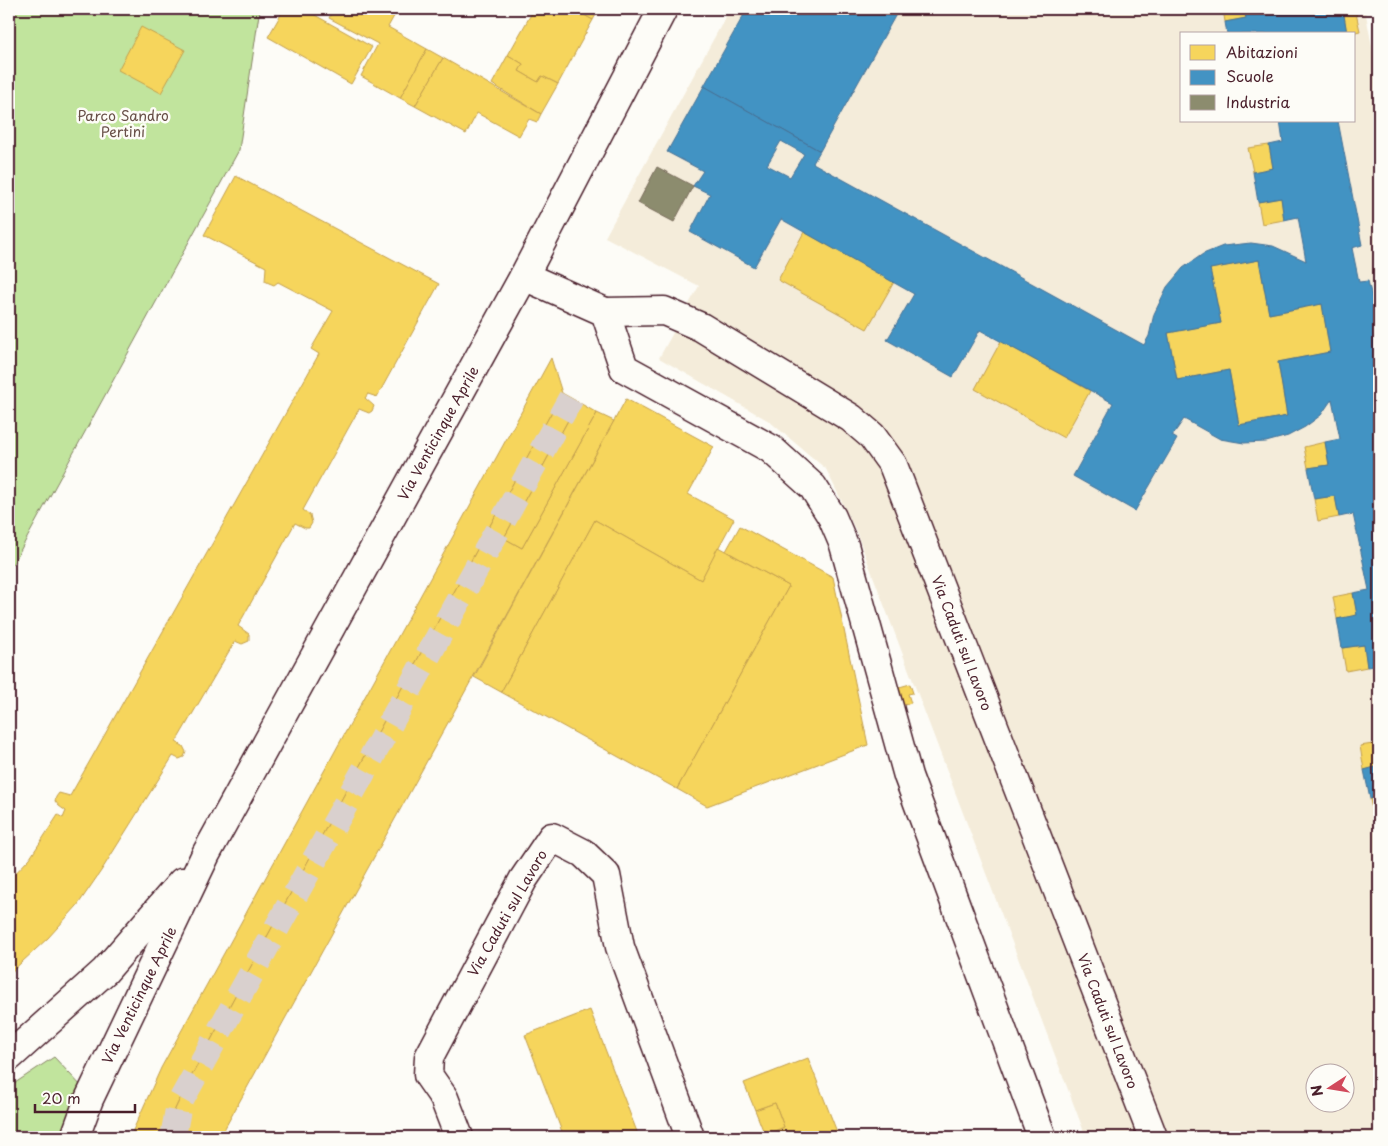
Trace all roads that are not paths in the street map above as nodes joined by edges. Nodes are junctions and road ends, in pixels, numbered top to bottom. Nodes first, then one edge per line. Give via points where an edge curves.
1 (663, 9) edge
2 (524, 276) junction
3 (606, 312) junction
4 (206, 854) junction
5 (9, 1057) edge
6 (75, 1137) edge
7 (458, 1137) edge
8 (690, 1137) edge
9 (1042, 1137) edge
10 (1153, 1137) edge

1 - 2 street, Via Venticinque Aprile
2 - 3 street, Via Caduti sul Lavoro
2 - 4 street, Via Venticinque Aprile
3 - 9 street via 624,368 771,449 814,487 832,517 844,545 908,776
3 - 10 street, Via Caduti sul Lavoro via 664,311 701,327 851,418 872,436 894,465
4 - 5 street, Via Venticinque Aprile via 105,970
4 - 6 street, Via Venticinque Aprile via 89,1099
7 - 8 street, Via Caduti sul Lavoro via 444,1098 428,1075 429,1057 519,889 552,836 583,852 606,875 620,947

